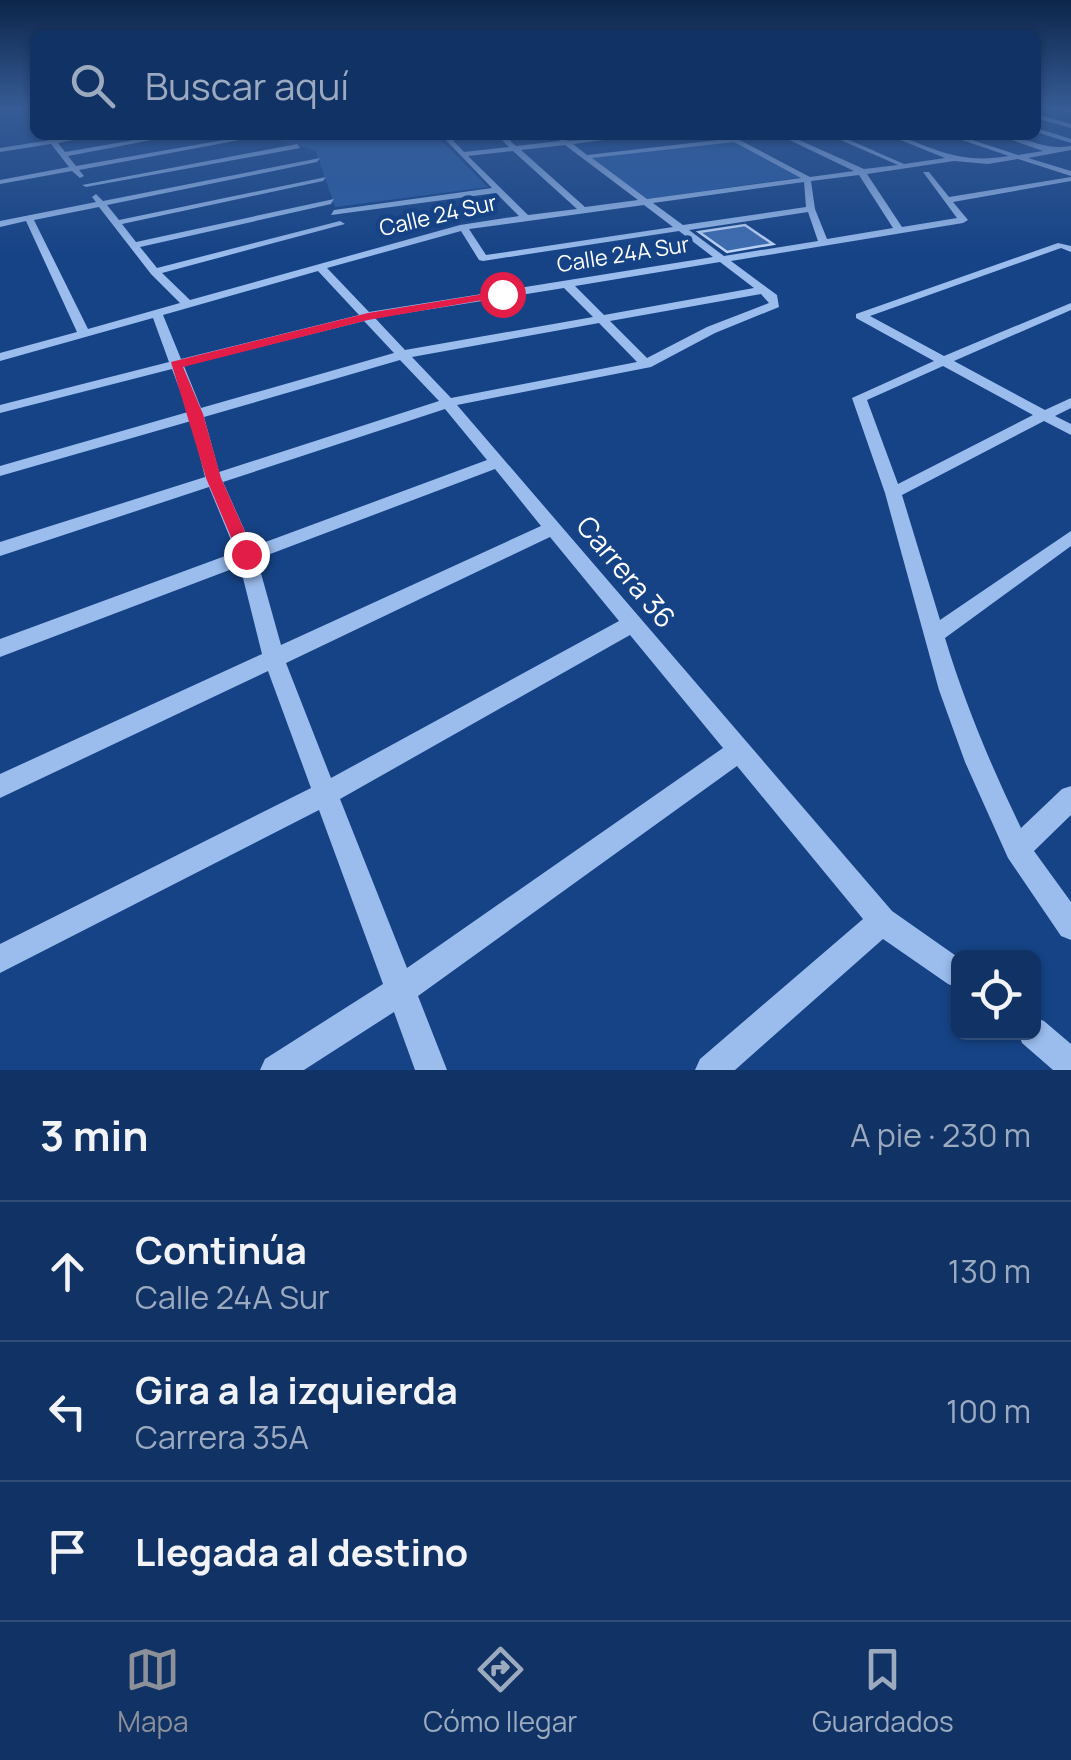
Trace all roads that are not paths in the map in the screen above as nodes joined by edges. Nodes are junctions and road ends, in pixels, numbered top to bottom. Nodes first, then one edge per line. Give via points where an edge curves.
1 (66, 157) edge
2 (141, 157) edge
3 (239, 157) edge
4 (316, 157) edge
5 (465, 157) edge
6 (525, 157) edge
7 (585, 157) edge
8 (766, 157) edge
9 (830, 157) edge
10 (885, 157) edge
11 (950, 157) edge
12 (1016, 157) joint
13 (317, 160) junction
14 (958, 160) junction
15 (905, 165) junction
16 (75, 169) junction
17 (860, 171) junction
18 (926, 174) dead end
19 (1071, 176) edge
20 (5, 178) edge
21 (807, 178) junction
22 (323, 179) junction
23 (86, 185) junction
24 (499, 190) junction
25 (330, 200) junction
26 (948, 200) junction
27 (644, 201) junction
28 (100, 204) junction
29 (581, 208) junction
30 (811, 209) junction
31 (334, 212) junction
32 (524, 216) junction
33 (29, 218) junction
34 (116, 223) junction
35 (0, 224) edge
36 (340, 224) junction
37 (462, 227) junction
38 (682, 228) junction
39 (899, 230) junction
40 (823, 242) junction
41 (136, 245) junction
42 (1066, 247) edge
43 (354, 256) junction
44 (722, 259) junction
45 (319, 266) junction
46 (155, 272) junction
47 (566, 282) junction
48 (763, 290) junction
49 (188, 305) junction
50 (1071, 306) edge
51 (156, 314) junction
52 (368, 316) junction
53 (602, 320) junction
54 (84, 334) junction
55 (406, 354) junction
56 (0, 357) edge
57 (941, 361) junction
58 (646, 364) junction
59 (176, 365) junction
60 (1071, 402) edge
61 (448, 403) junction
62 (0, 409) edge
63 (196, 414) junction
64 (1044, 416) junction
65 (1071, 430) edge
66 (498, 462) junction
67 (0, 471) edge
68 (213, 478) junction
69 (893, 492) junction
70 (553, 528) junction
71 (1071, 538) edge
72 (0, 549) edge
73 (246, 554) junction
74 (633, 623) junction
75 (936, 633) junction
76 (0, 648) edge
77 (274, 659) junction
78 (739, 751) junction
79 (0, 786) edge
80 (324, 795) junction
81 (1071, 798) edge
82 (1017, 849) junction
83 (882, 920) junction
84 (1071, 926) edge
85 (0, 958) edge
86 (951, 969) edge
87 (402, 989) junction
88 (1041, 1039) edge
89 (1071, 1066) edge
90 (276, 1070) edge
91 (431, 1070) edge
92 (711, 1070) edge

1 - 16 street
2 - 16 street
3 - 23 street
4 - 13 street
5 - 24 street
6 - 29 street
7 - 27 street
8 - 21 street
9 - 17 street
10 - 15 street
11 - 14 street
12 - 14 street, Calle 24 Sur
12 - 19 street
13 - 22 street
13 - 28 street
14 - 15 street, Calle 24 Sur
15 - 17 street, Calle 24 Sur
16 - 20 street
16 - 23 street
17 - 21 street, Calle 24 Sur
17 - 39 street
18 - 26 street
19 - 26 street
21 - 27 street, Calle 24 Sur
21 - 30 street
22 - 25 street
22 - 34 street
23 - 28 street
24 - 31 street
24 - 32 street
25 - 31 street
25 - 41 street
26 - 39 street, Calle 24A Sur via 963,220
27 - 29 street, Calle 24 Sur
27 - 38 street
28 - 33 street
28 - 34 street
29 - 32 street, Calle 24 Sur
30 - 38 street
30 - 40 street
31 - 36 street
32 - 37 street, Calle 24 Sur
33 - 35 street
33 - 54 street
34 - 41 street
36 - 43 street
36 - 46 street
37 - 38 street via 482,258
37 - 43 street, Calle 24 Sur
38 - 44 street
39 - 40 street, Calle 24A Sur
40 - 44 street, Calle 24A Sur
41 - 46 street
42 - 57 street via 860,316
43 - 45 street, Calle 24 Sur
44 - 47 street, Calle 24A Sur
44 - 48 street
45 - 49 street, Calle 24 Sur
45 - 52 street, Carrera 36
46 - 49 street
47 - 52 street, Calle 24A Sur
47 - 53 street
48 - 53 street
48 - 58 street via 776,305
49 - 51 street, Calle 24 Sur
50 - 57 street
51 - 54 street, Calle 24 Sur
51 - 59 street
52 - 55 street, Carrera 36
52 - 59 street, Calle 24A Sur
53 - 55 street
53 - 58 street
54 - 56 street, Calle 24 Sur
55 - 61 street, Carrera 36
55 - 63 street
57 - 64 street
57 - 69 street via 859,398
58 - 61 street
59 - 62 street, Calle 24A Sur
59 - 63 street
60 - 64 street
61 - 66 street, Carrera 36
61 - 68 street
63 - 67 street
63 - 68 street
64 - 65 street
64 - 69 street
66 - 70 street, Carrera 36
66 - 73 street
68 - 72 street
68 - 73 street
69 - 75 street
70 - 74 street, Carrera 36
70 - 77 street
71 - 75 street
73 - 76 street
73 - 77 street
74 - 78 street, Carrera 36
74 - 80 street
75 - 82 street via 970,744
77 - 79 street
77 - 80 street
78 - 83 street, Carrera 36
78 - 87 street
80 - 85 street
80 - 87 street
81 - 82 street
82 - 84 street
83 - 86 street, Carrera 36
83 - 92 street
87 - 90 street
87 - 91 street
88 - 89 street

